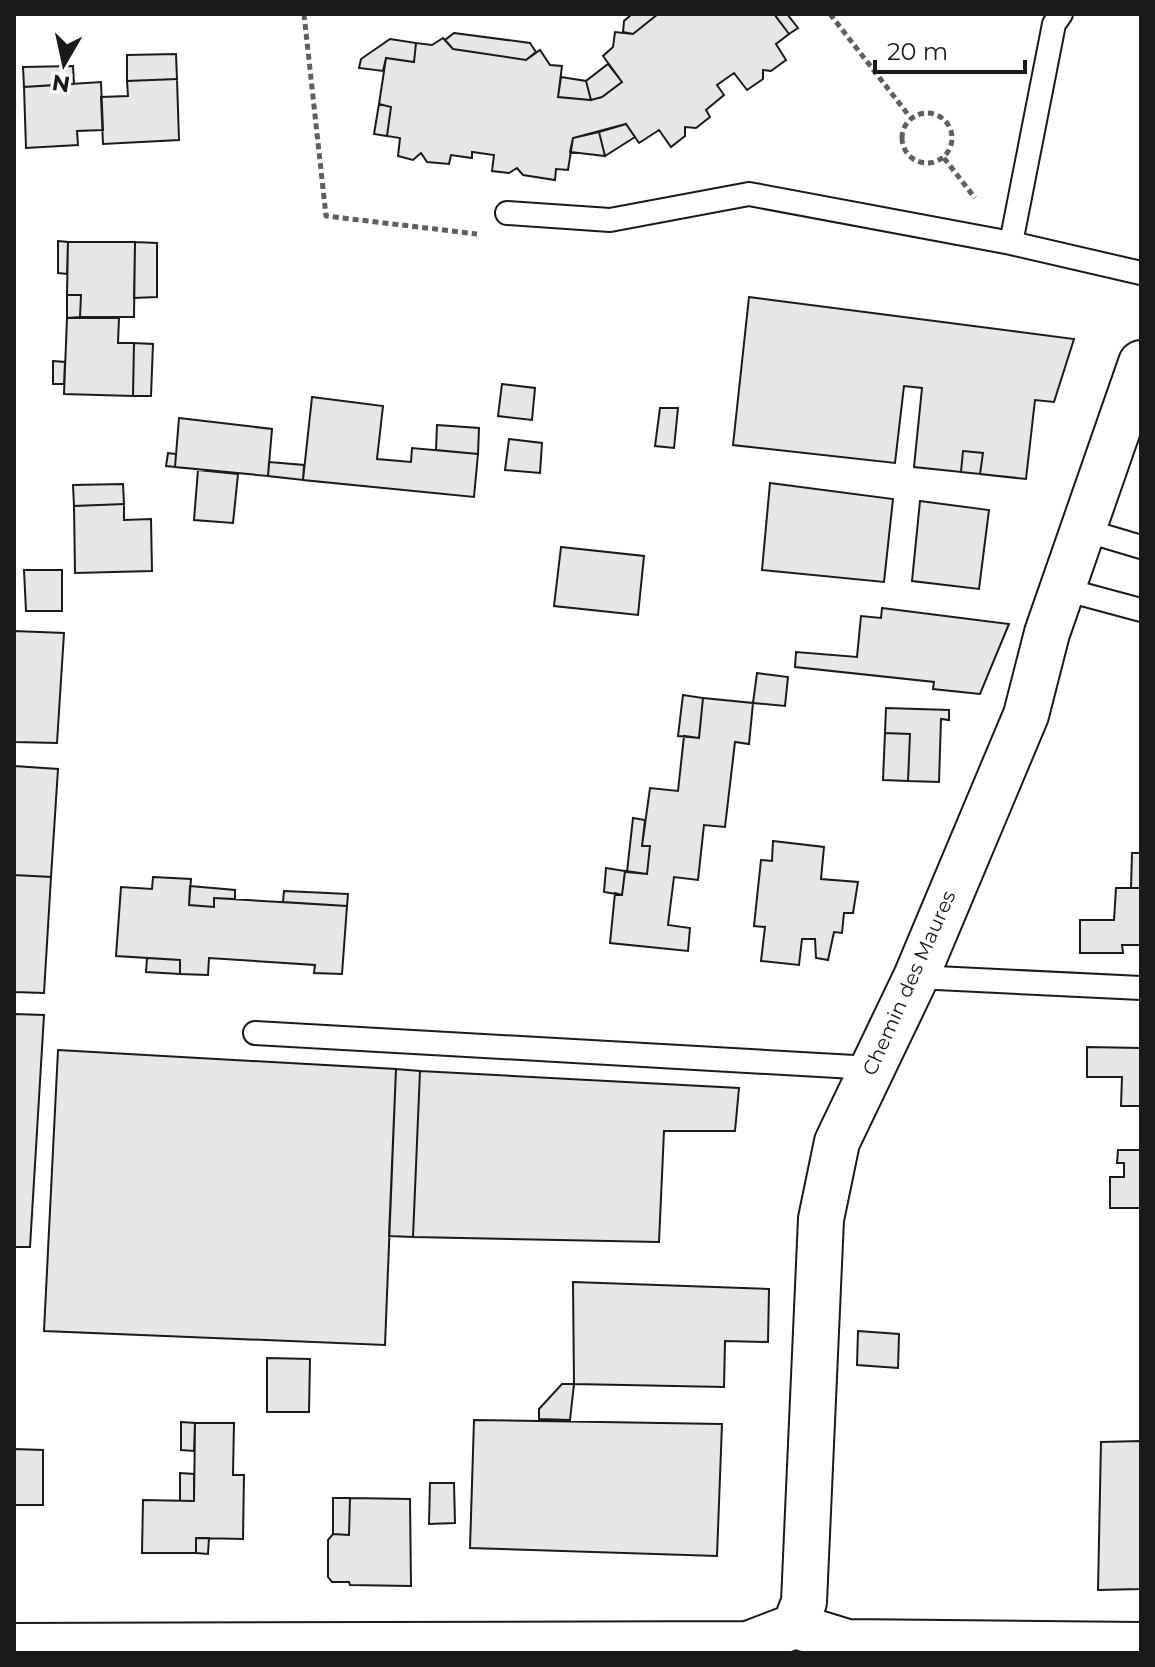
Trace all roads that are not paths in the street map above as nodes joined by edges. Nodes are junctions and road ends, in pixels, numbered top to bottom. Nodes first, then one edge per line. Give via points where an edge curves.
1 (1061, 14) edge
2 (507, 213) road end
3 (1011, 243) junction
4 (1141, 273) edge
5 (1141, 363) edge
6 (1084, 530) junction
7 (1141, 547) edge
8 (1063, 589) junction
9 (1141, 610) edge
10 (916, 977) junction
11 (1141, 988) edge
12 (255, 1033) dead end
13 (872, 1068) junction
14 (795, 1626) junction
15 (1141, 1645) edge
16 (14, 1646) edge

1 - 3 lane via 1054,24
2 - 3 lane via 610,220 749,194
3 - 4 lane
5 - 6 street, Chemin des Maures
6 - 7 lane
6 - 8 street, Chemin des Maures
8 - 9 lane
8 - 10 street, Chemin des Maures via 1026,715
10 - 11 lane
10 - 13 street, Chemin des Maures
12 - 13 lane
13 - 14 street, Chemin des Maures via 837,1142 821,1219 804,1602
14 - 15 street via 847,1642
14 - 16 street via 748,1644

